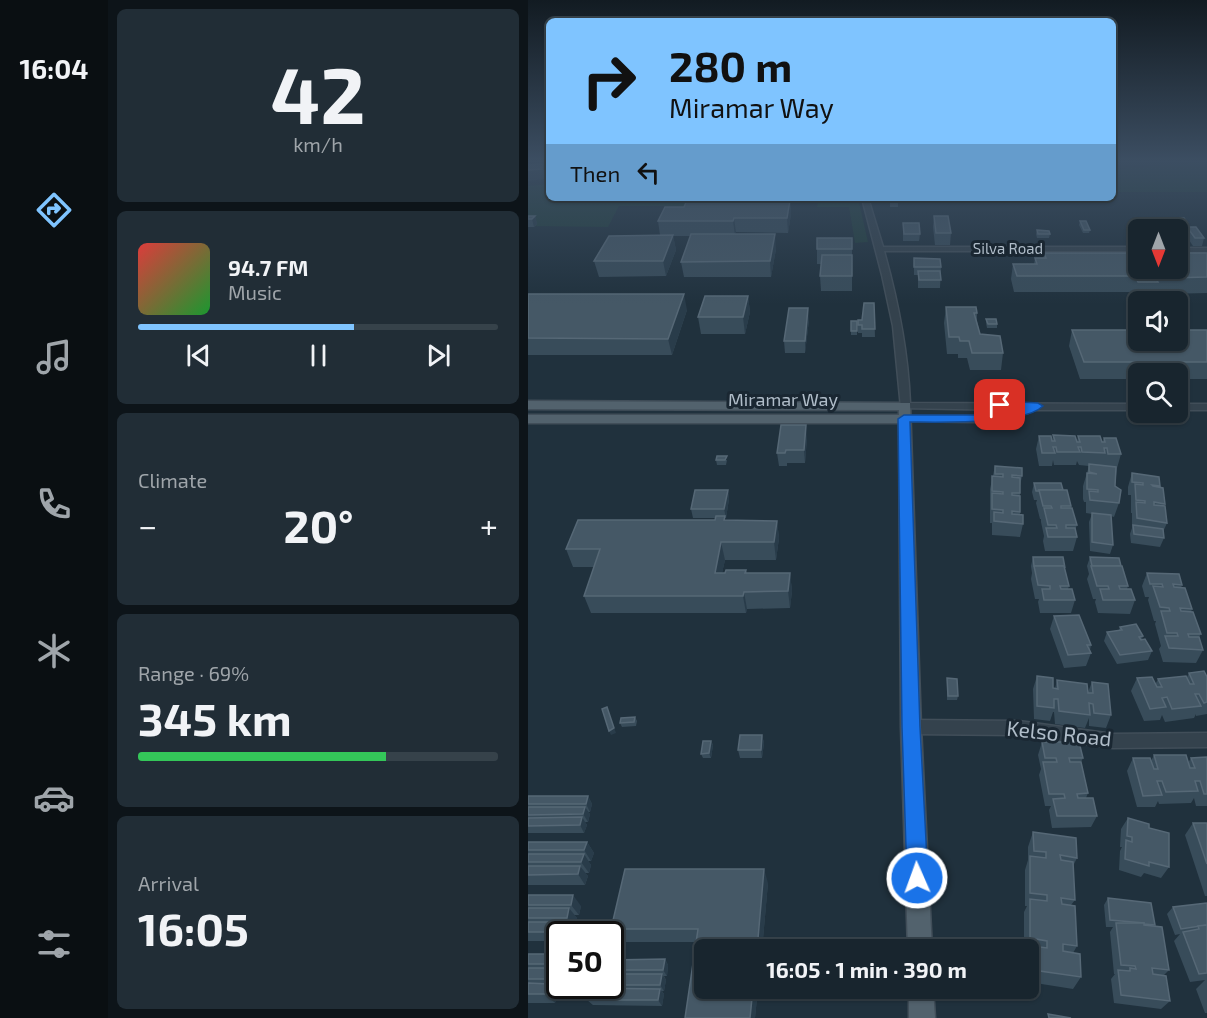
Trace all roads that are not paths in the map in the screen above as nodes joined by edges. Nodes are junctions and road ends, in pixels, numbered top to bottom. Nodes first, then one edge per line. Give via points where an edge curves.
1 (869, 210) edge
2 (878, 249) junction
3 (1128, 249) edge
4 (1188, 250) edge
5 (1207, 250) edge
6 (528, 405) edge
7 (1128, 407) edge
8 (1188, 407) edge
9 (1207, 407) edge
10 (905, 412) junction
11 (528, 420) edge
12 (911, 727) junction
13 (1207, 740) edge
14 (920, 939) edge
15 (921, 999) edge
16 (922, 1018) edge

1 - 2 street
2 - 3 street, Silva Road
2 - 10 street via 898,319 906,381
4 - 5 street
6 - 10 main road, Miramar Way
7 - 10 street, Miramar Way via 1038,406 975,419
8 - 9 street
10 - 11 main road, Miramar Way
10 - 12 main road
12 - 13 street, Kelso Road via 1019,729 1113,741
12 - 14 main road
15 - 16 main road

